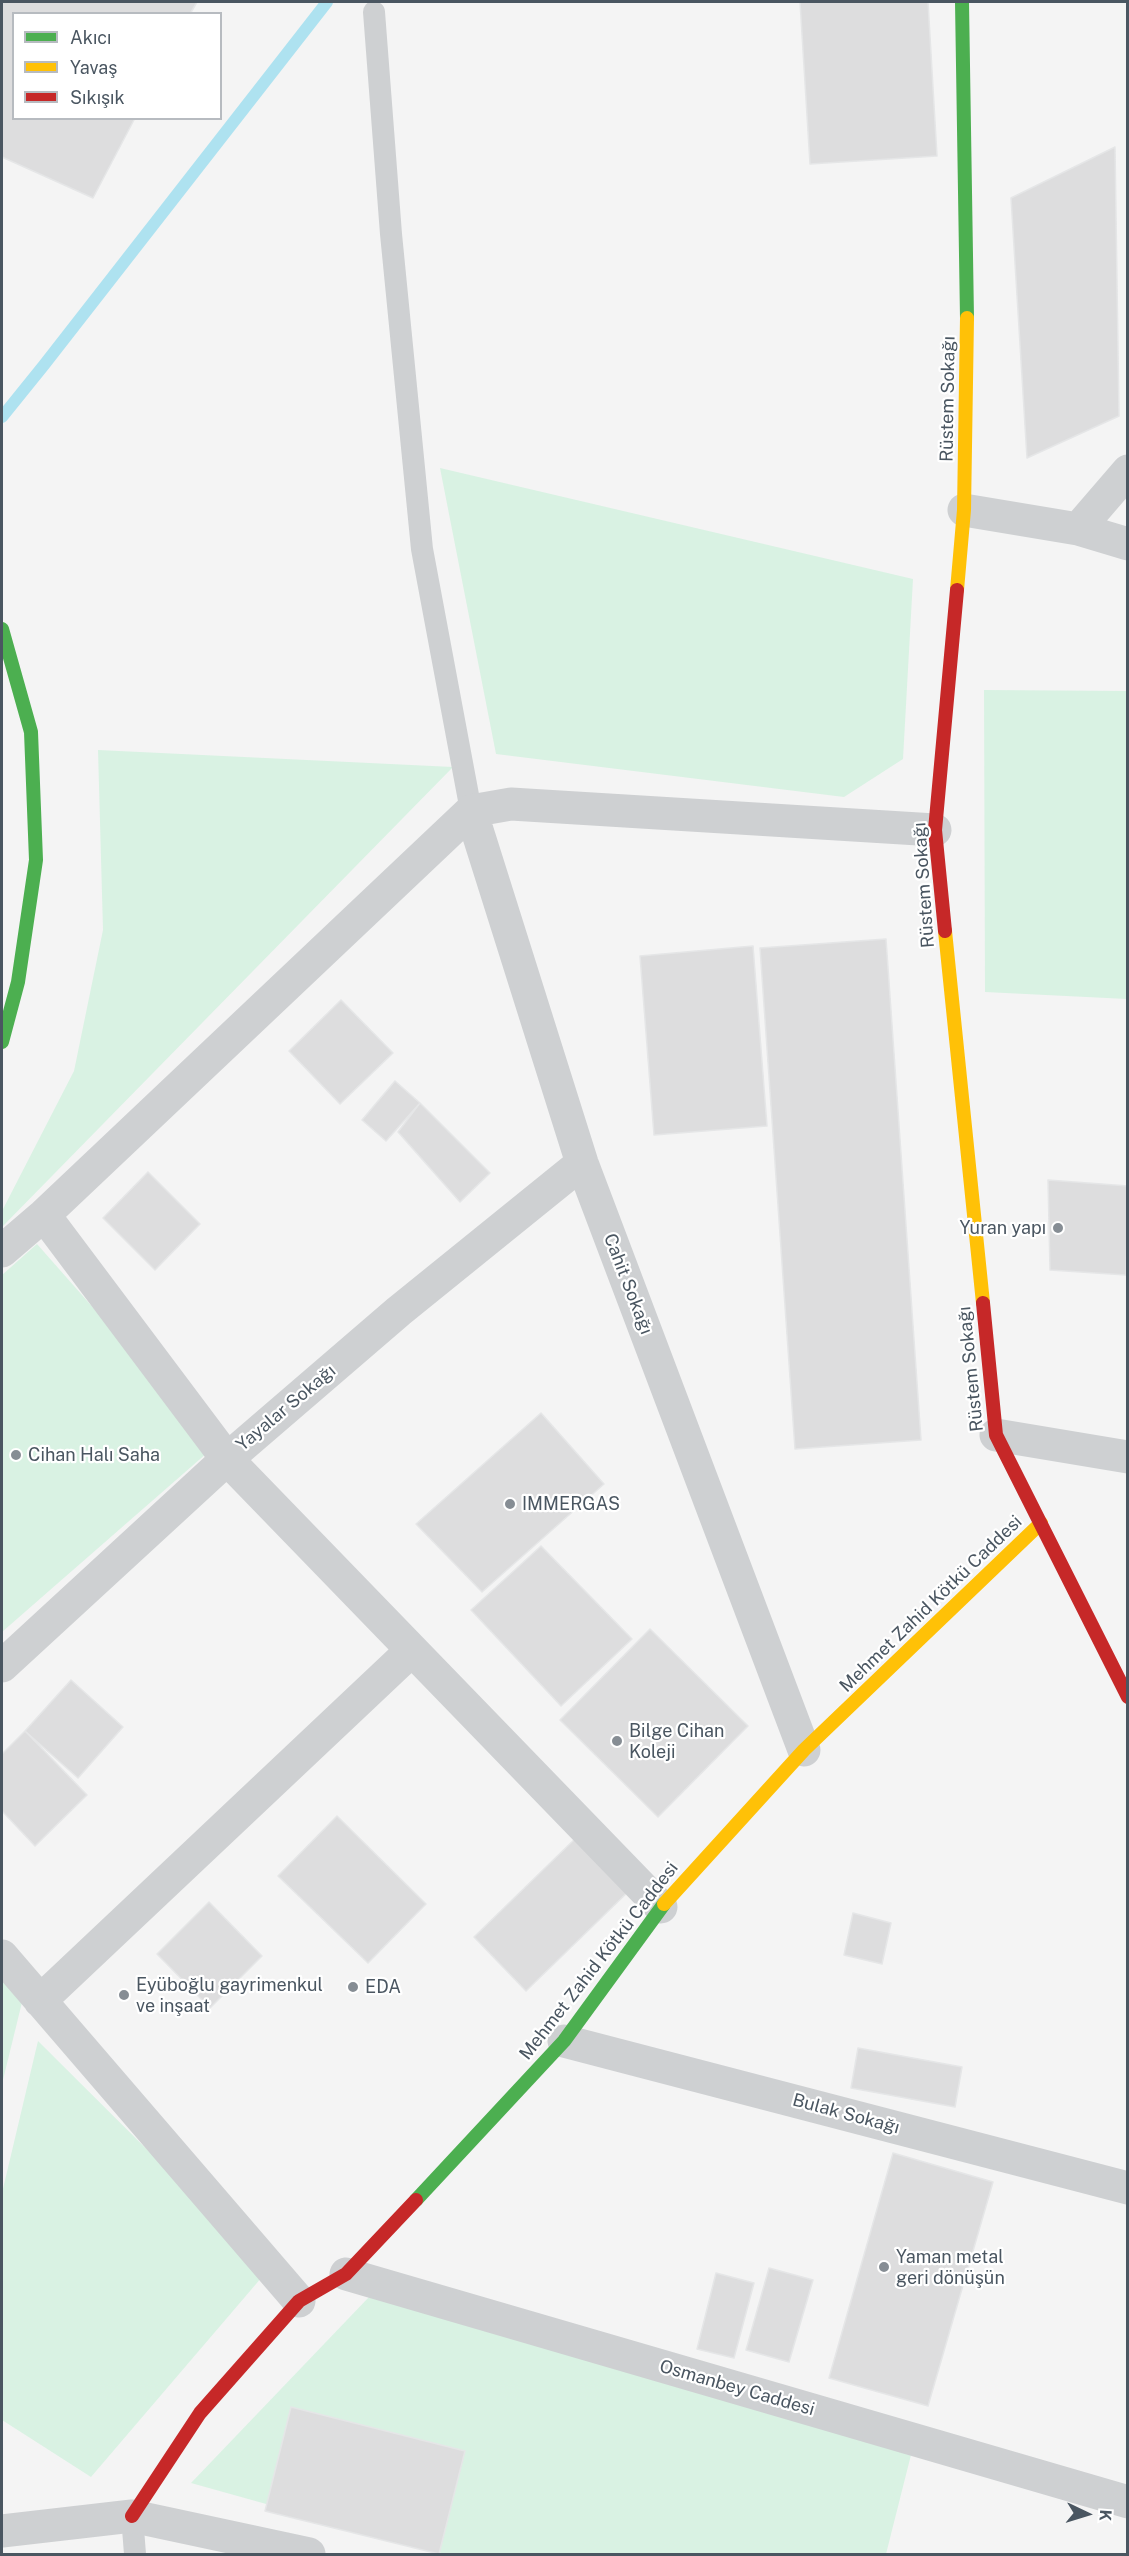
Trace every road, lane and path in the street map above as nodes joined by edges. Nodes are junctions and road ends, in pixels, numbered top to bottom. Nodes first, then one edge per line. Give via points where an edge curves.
1 (962, 2) edge
2 (374, 12) dead end
3 (1128, 471) edge
4 (964, 510) junction
5 (1078, 529) junction
6 (1128, 544) edge
7 (2, 629) edge
8 (471, 811) junction
9 (934, 830) junction
10 (2, 1042) edge
11 (582, 1163) junction
12 (44, 1215) junction
13 (2, 1251) edge
14 (996, 1435) junction
15 (1128, 1457) edge
16 (227, 1458) junction
17 (1041, 1523) junction
18 (412, 1650) junction
19 (2, 1666) edge
20 (1128, 1697) edge
21 (804, 1750) junction
22 (661, 1907) junction
23 (2, 1956) edge
24 (40, 2001) junction
25 (564, 2041) junction
26 (1128, 2188) edge
27 (346, 2274) junction
28 (299, 2301) junction
29 (1128, 2502) edge
30 (132, 2516) junction
31 (2, 2531) edge
32 (135, 2554) edge
33 (309, 2554) edge

1 - 4 main road, Rüstem Sokağı via 968,271
2 - 8 lane via 422,549
3 - 5 street
4 - 5 street
4 - 9 main road, Rüstem Sokağı
5 - 6 street
7 - 10 main road via 31,732 36,860 18,982
8 - 9 street via 511,804
8 - 11 street, Cahit Sokağı
8 - 12 street
9 - 14 main road, Rüstem Sokağı
11 - 16 street, Yayalar Sokağı via 399,1311
11 - 21 street, Cahit Sokağı
12 - 13 street
12 - 16 street
14 - 15 street
14 - 17 main road, Rüstem Sokağı
16 - 18 street
16 - 19 street, Yayalar Sokağı
17 - 20 main road, Rüstem Sokağı
17 - 21 main road, Mehmet Zahid Kötkü Caddesi
18 - 22 street
18 - 24 street
21 - 22 main road, Mehmet Zahid Kötkü Caddesi
22 - 25 main road, Mehmet Zahid Kötkü Caddesi
23 - 24 street
24 - 28 street
25 - 26 street, Bulak Sokağı
25 - 27 main road, Mehmet Zahid Kötkü Caddesi
27 - 28 main road, Mehmet Zahid Kötkü Caddesi
27 - 29 street, Osmanbey Caddesi
28 - 30 main road, Mehmet Zahid Kötkü Caddesi via 200,2413
30 - 31 street
30 - 32 lane
30 - 33 street

